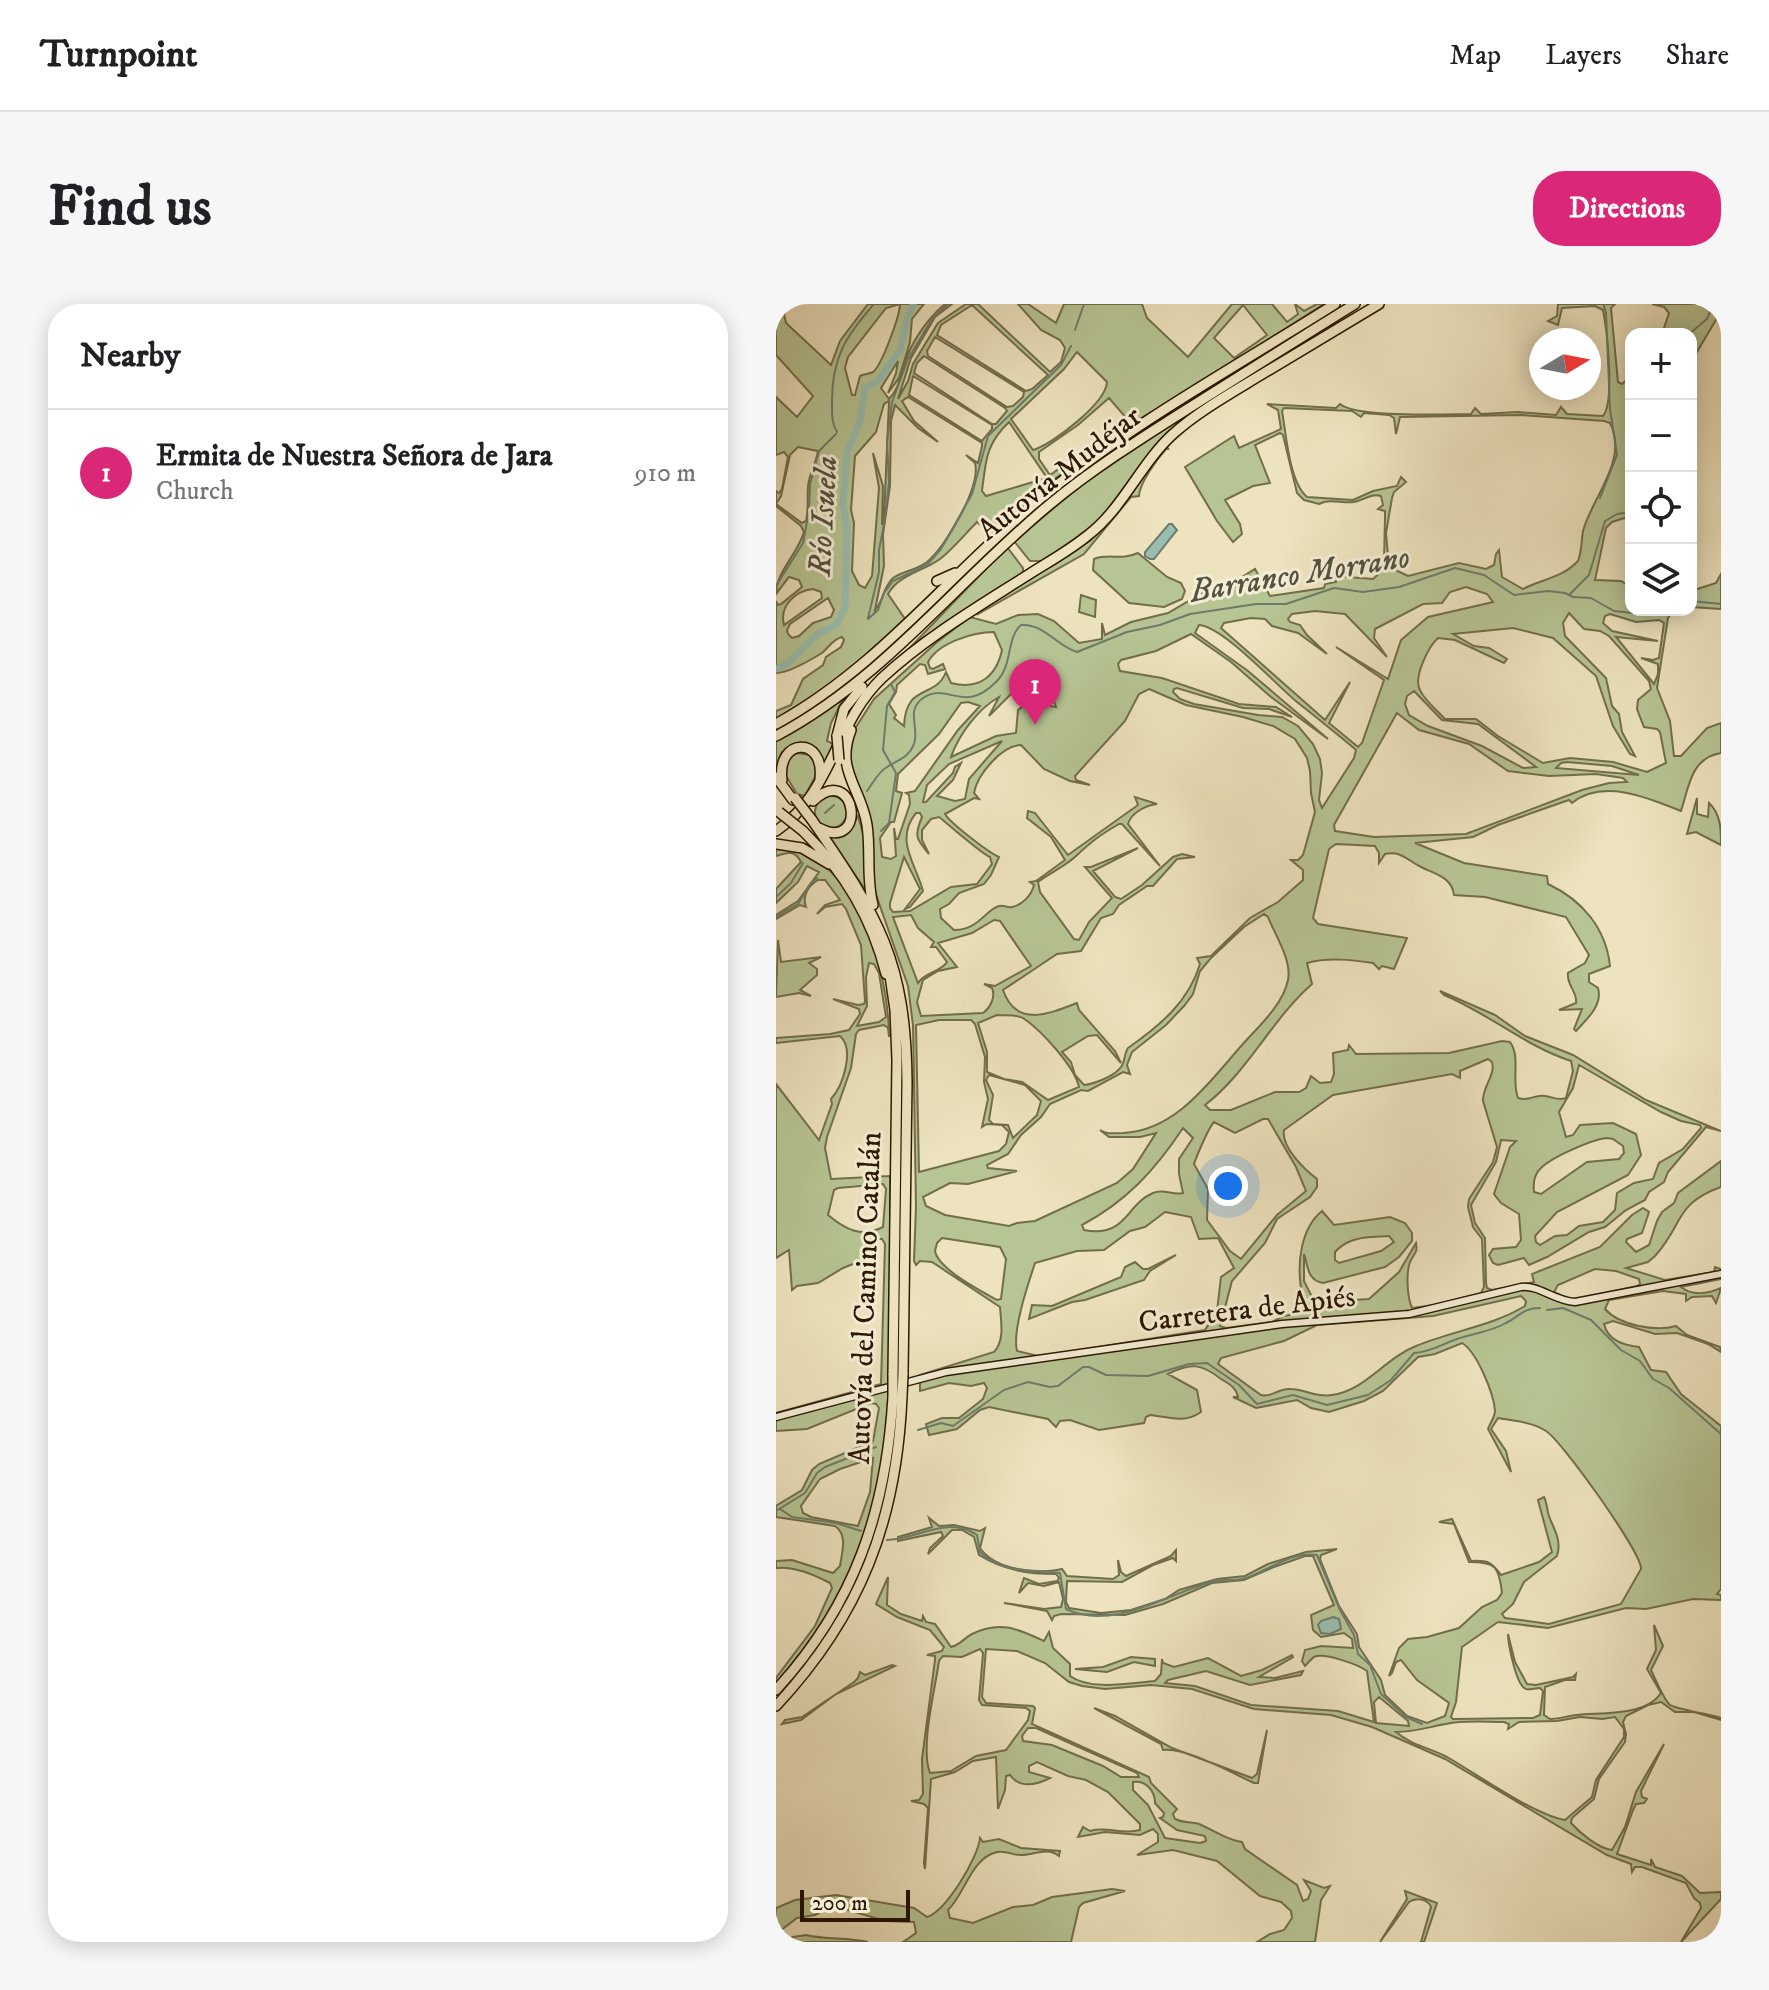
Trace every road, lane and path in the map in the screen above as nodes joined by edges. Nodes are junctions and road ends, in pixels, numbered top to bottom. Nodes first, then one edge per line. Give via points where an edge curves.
1 (1335, 304) edge
2 (1355, 304) edge
3 (1379, 304) edge
4 (988, 545) junction
5 (937, 581) dead end
6 (909, 616) dead end
7 (901, 631) junction
8 (914, 633) junction
9 (926, 644) junction
10 (776, 724) edge
11 (776, 736) edge
12 (778, 776) edge
13 (821, 782) junction
14 (778, 811) edge
15 (796, 815) junction
16 (810, 825) junction
17 (776, 831) edge
18 (867, 837) junction
19 (776, 844) edge
20 (848, 883) junction
21 (877, 926) junction
22 (897, 1060) junction
23 (1721, 1274) edge
24 (898, 1375) junction
25 (898, 1396) junction
26 (776, 1417) edge
27 (776, 1690) edge
28 (776, 1706) edge

1 - 4 highway, Autovía Mudéjar via 1104,451
2 - 8 highway, Autovía Mudéjar via 1070,489
3 - 9 highway via 1194,418 1155,453 1091,533
4 - 5 highway
4 - 7 highway, Autovía Mudéjar
6 - 7 highway
7 - 10 highway, Autovía Mudéjar via 840,683
8 - 11 highway, Autovía Mudéjar via 843,695
8 - 18 highway, bridge via 851,698 840,717 839,760
9 - 13 highway via 861,702
9 - 18 highway via 870,699 849,736 846,767
12 - 13 highway via 783,758 802,747 818,757
12 - 16 highway, bridge
13 - 15 highway
14 - 16 highway, bridge
15 - 16 highway via 826,792 848,799 853,813 847,827 833,833
15 - 17 highway
16 - 20 highway
16 - 21 highway
18 - 21 highway via 869,892
19 - 20 highway via 814,853
20 - 22 highway via 883,963
21 - 22 highway, Autovía del Camino Catalán via 892,987
21 - 24 highway, Autovía del Camino Catalán via 898,981 906,1041
22 - 24 highway, Autovía del Camino Catalán
23 - 26 street, Carretera de Apiés via 1575,1302 1521,1287 1409,1314 1282,1324 946,1372
24 - 25 highway, Autovía del Camino Catalán, bridge
25 - 27 highway, Autovía del Camino Catalán via 876,1514 859,1563 823,1631
25 - 28 highway, Autovía del Camino Catalán via 900,1441 891,1497 867,1573 832,1637

